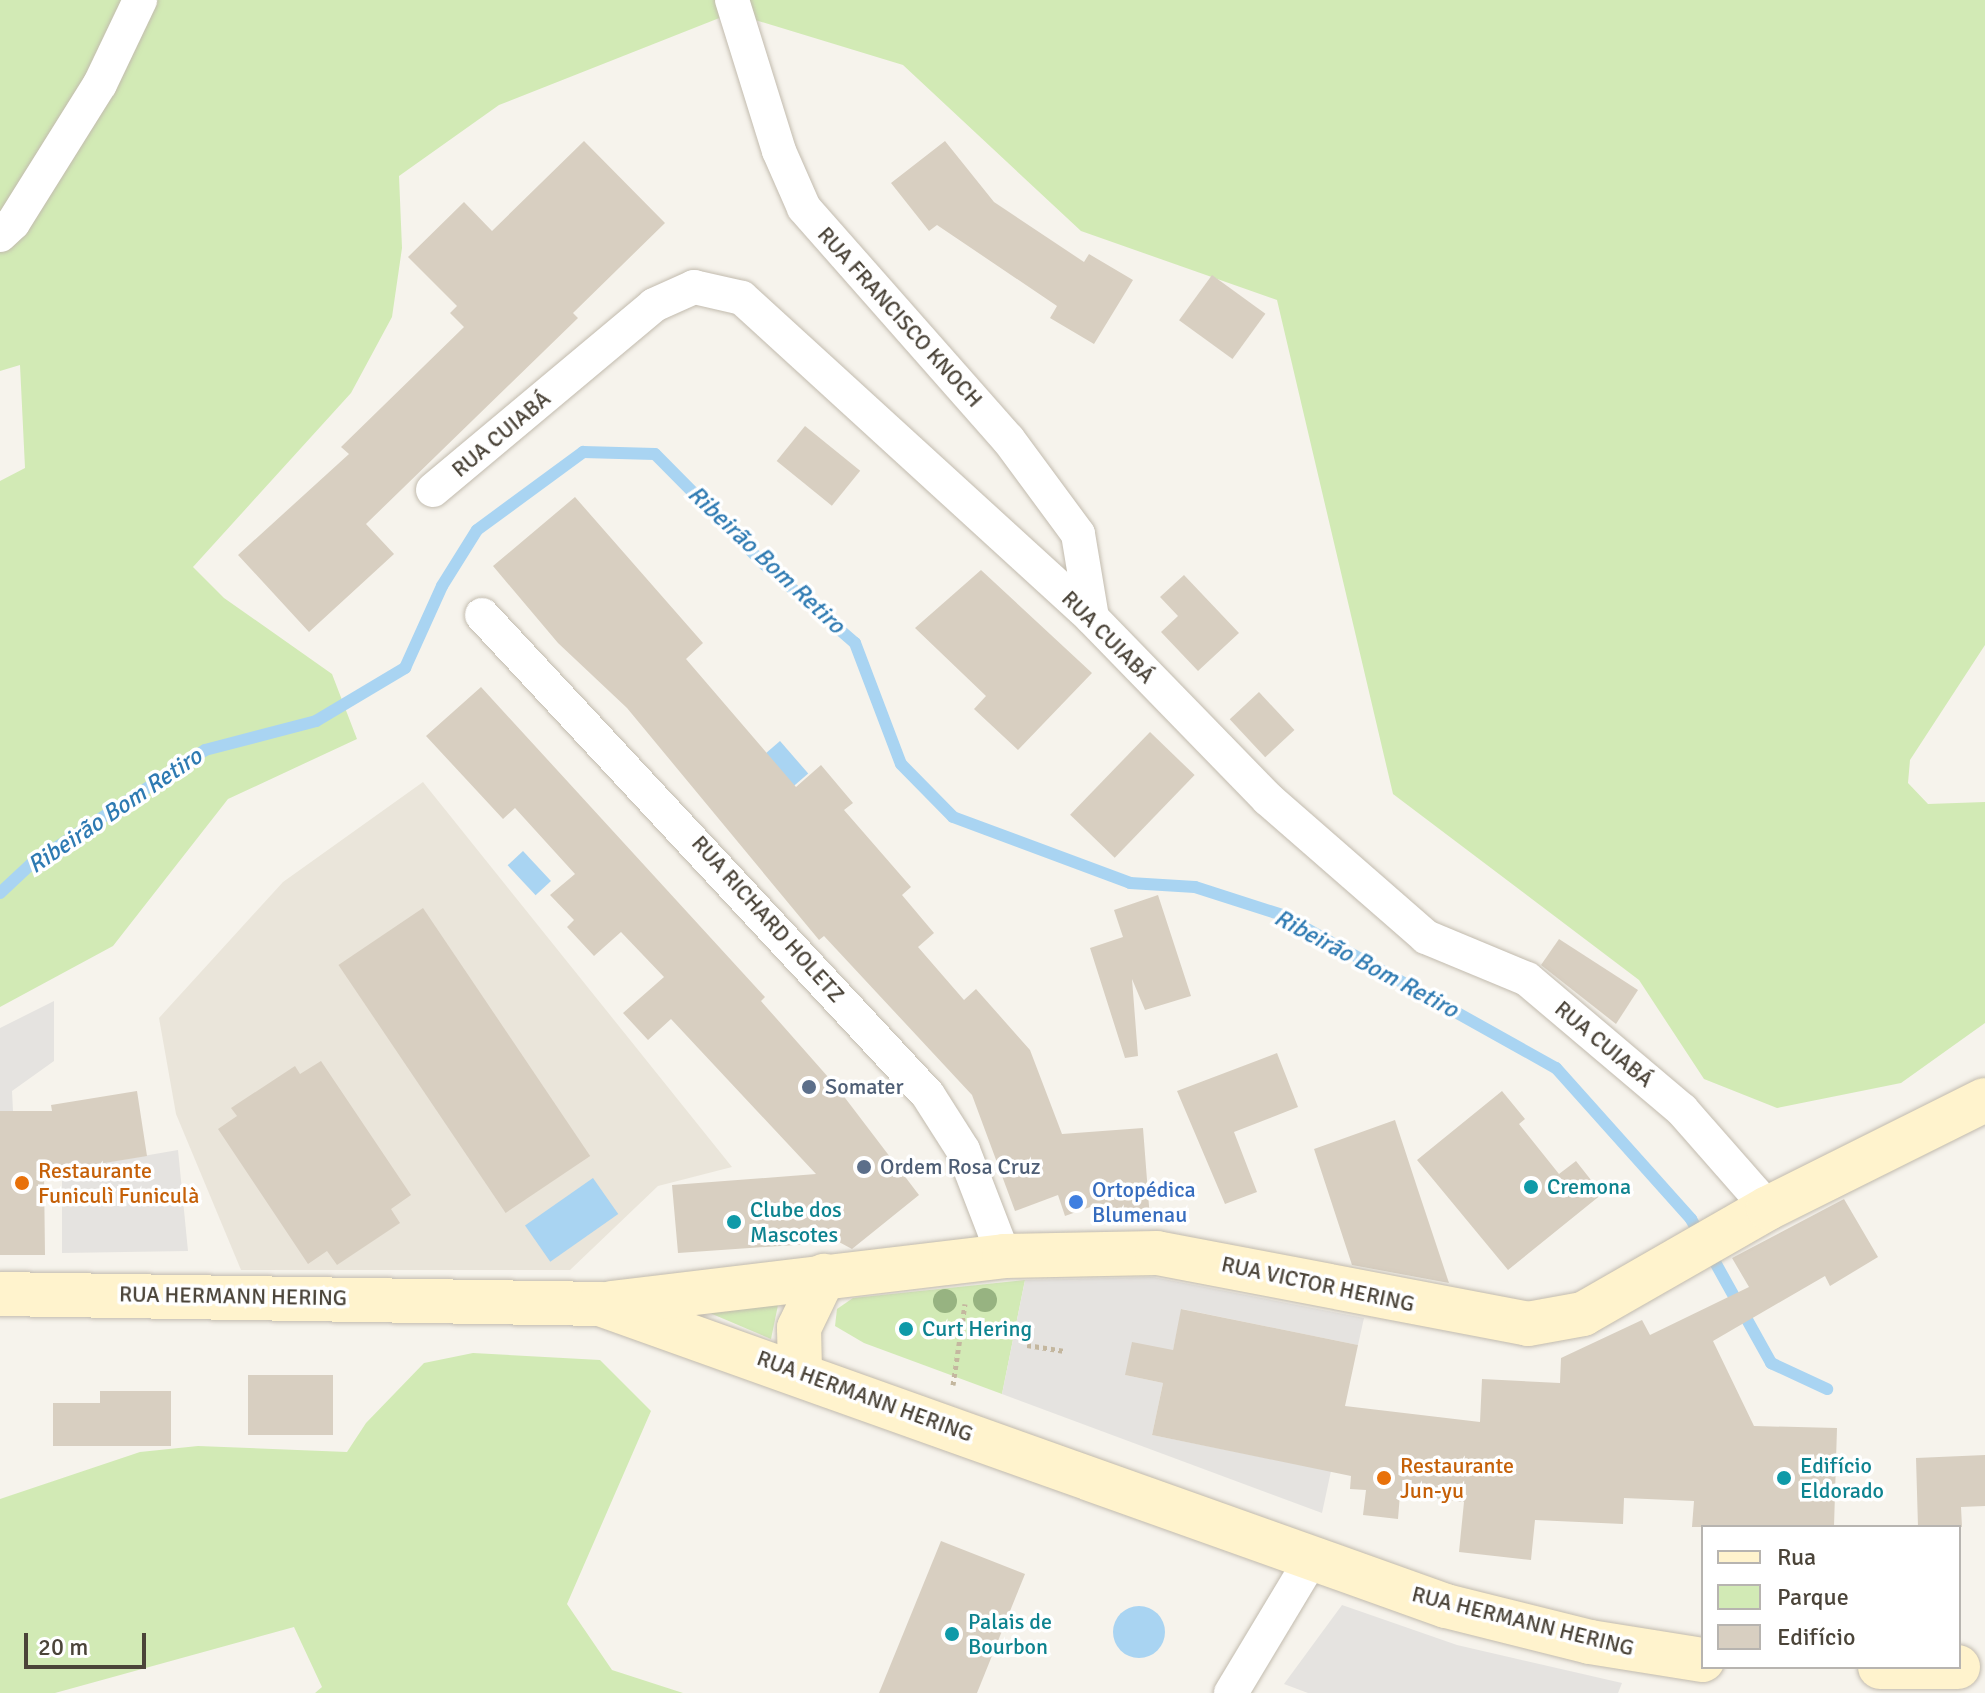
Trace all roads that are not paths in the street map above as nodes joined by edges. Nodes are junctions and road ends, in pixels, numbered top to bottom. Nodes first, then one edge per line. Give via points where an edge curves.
1 (140, 0) edge
2 (732, 0) edge
3 (0, 235) edge
4 (433, 490) dead end
5 (482, 615) dead end
6 (1092, 618) junction
7 (1985, 1100) edge
8 (1768, 1208) junction
9 (987, 1258) junction
10 (824, 1276) junction
11 (0, 1294) edge
12 (600, 1304) junction
13 (800, 1371) junction
14 (1311, 1560) junction
15 (1701, 1660) edge
16 (1985, 1665) edge
17 (1961, 1667) edge
18 (1231, 1693) edge

1 - 3 street via 100,84
2 - 6 street, RUA FRANCISCO KNOCH via 804,208 1008,439 1078,534
4 - 6 street, RUA CUIABÁ via 654,305 694,287 742,298
5 - 9 street, RUA RICHARD HOLETZ via 928,1095 963,1150
6 - 8 street, RUA CUIABÁ via 1268,799 1426,937 1527,979 1682,1110
7 - 8 street, RUA VICTOR HERING
8 - 9 street, RUA VICTOR HERING via 1583,1314 1528,1324 1157,1253
9 - 10 street, RUA VICTOR HERING
10 - 12 street, RUA VICTOR HERING
10 - 13 street via 799,1328
11 - 12 street, RUA HERMANN HERING
12 - 13 street, RUA HERMANN HERING
13 - 14 street, RUA HERMANN HERING
14 - 15 street, RUA HERMANN HERING via 1475,1614 1623,1649
14 - 18 street
16 - 17 street

